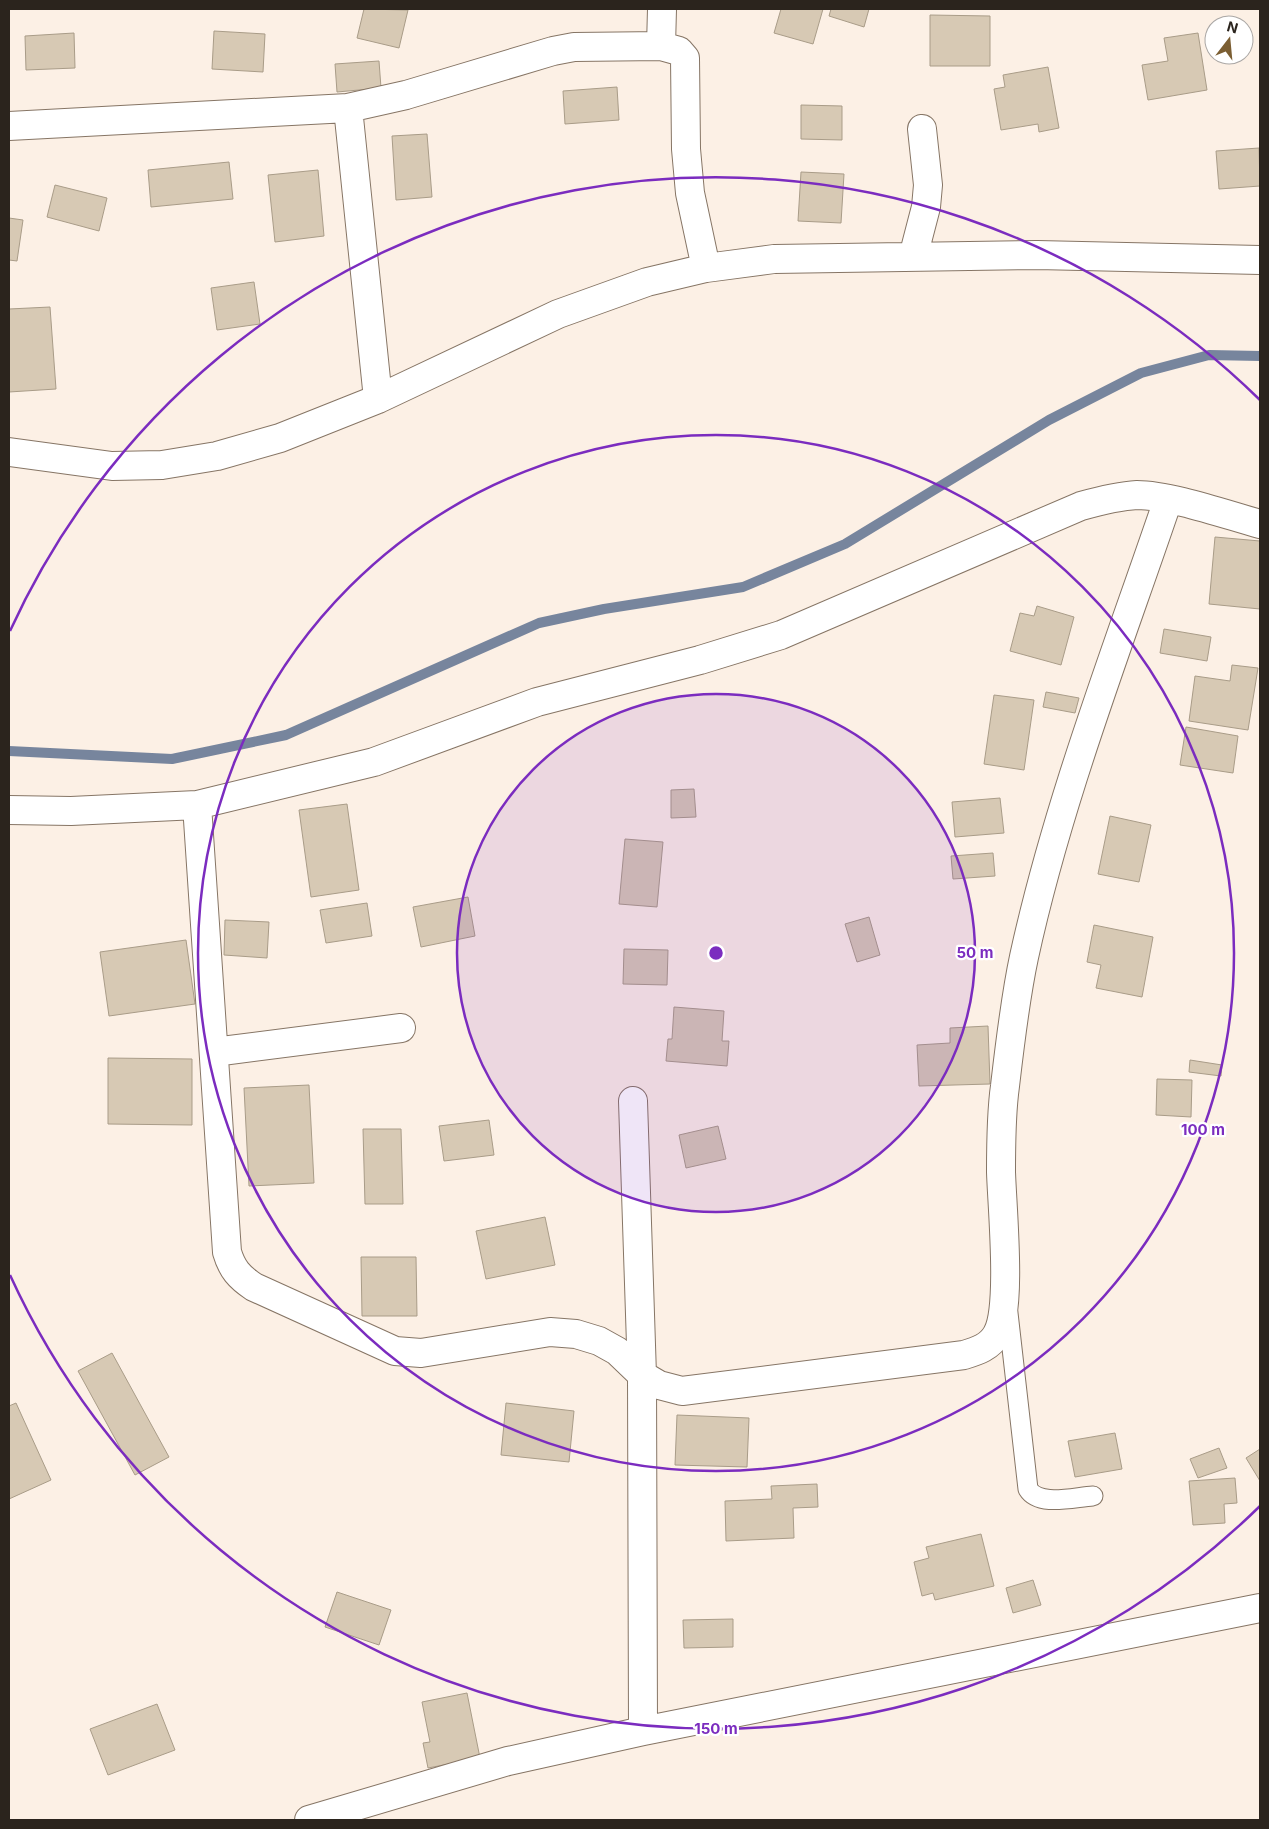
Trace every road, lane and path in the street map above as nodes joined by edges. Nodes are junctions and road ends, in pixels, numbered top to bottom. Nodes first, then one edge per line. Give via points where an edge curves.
1 (662, 9) edge
2 (661, 46) junction
3 (348, 108) junction
4 (9, 126) edge
5 (922, 129) dead end
6 (912, 257) junction
7 (1260, 260) edge
8 (706, 268) junction
9 (378, 399) junction
10 (9, 452) edge
11 (1168, 500) junction
12 (1260, 524) edge
13 (197, 805) junction
14 (9, 810) edge
15 (401, 1028) dead end
16 (214, 1052) junction
17 (633, 1101) dead end
18 (1005, 1284) junction
19 (642, 1375) junction
20 (1093, 1496) dead end
21 (1260, 1608) edge
22 (643, 1731) junction
23 (309, 1820) edge

1 - 2 street
2 - 3 street via 574,47 553,51 406,95
2 - 8 street via 678,51 685,58 690,193
3 - 4 street
3 - 9 street
5 - 6 street via 928,186 926,207
6 - 7 street via 1037,255
6 - 8 street via 774,259
8 - 9 street via 647,282 558,314
9 - 10 street via 280,438 216,456 162,465 112,466
11 - 12 street
11 - 13 street via 1138,495 1081,506 781,635 700,660 537,702 374,762
11 - 18 street via 1069,791 1024,957 1004,1092 1001,1169
13 - 14 street via 71,811
13 - 16 street
15 - 16 street
16 - 19 street via 227,1252 239,1277 395,1351 421,1353 550,1332 576,1334 617,1351
17 - 19 street
18 - 19 street via 999,1331 982,1349 964,1355 682,1391 659,1385
18 - 20 lane via 1028,1489 1032,1495 1044,1499
19 - 22 street
21 - 22 street
22 - 23 street via 508,1761

